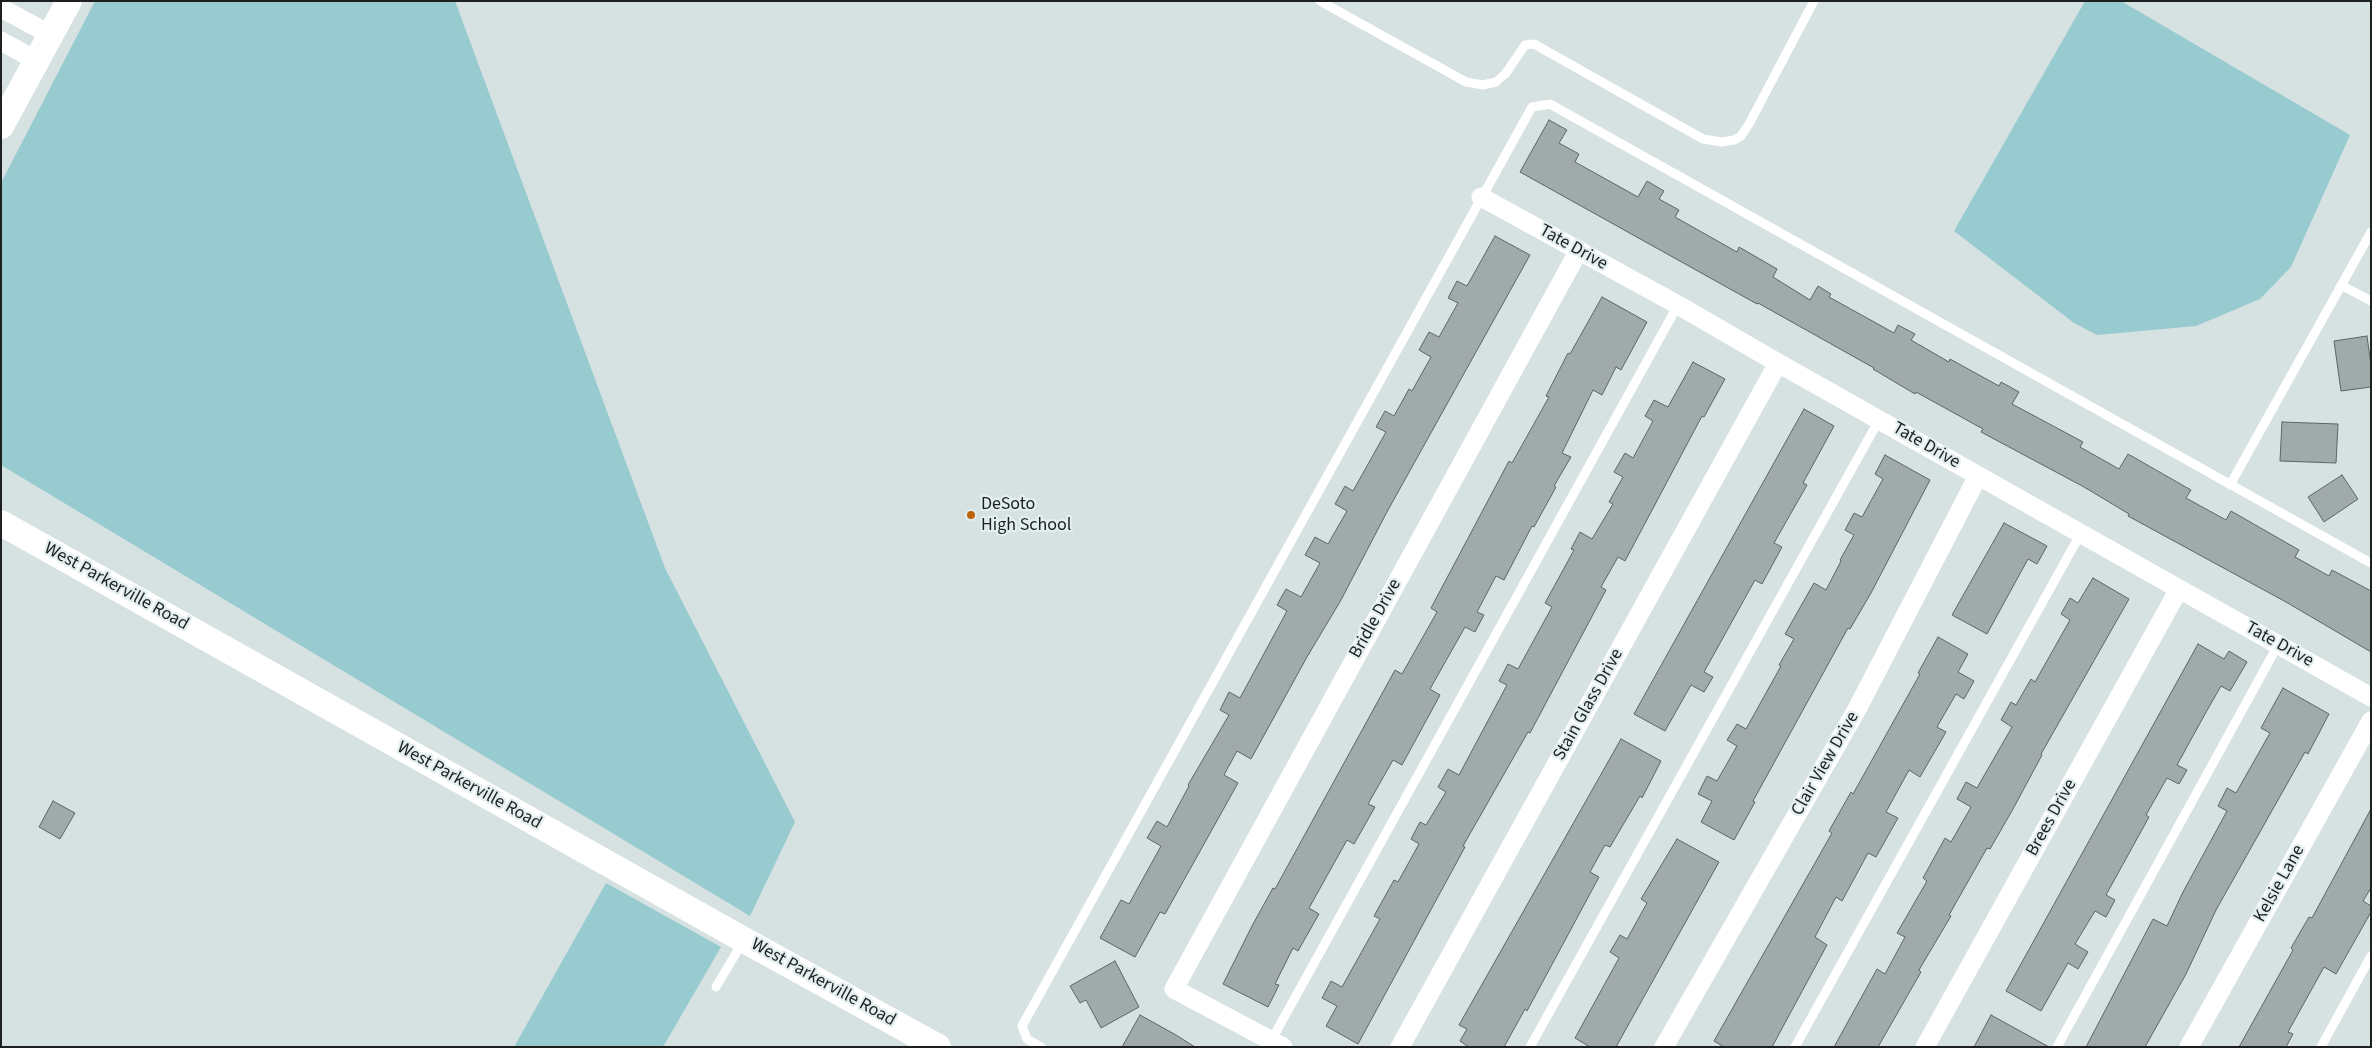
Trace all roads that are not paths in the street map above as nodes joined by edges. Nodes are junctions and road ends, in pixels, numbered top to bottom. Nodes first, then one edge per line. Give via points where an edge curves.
1 (70, 1) edge
2 (1320, 1) edge
3 (1814, 1) edge
4 (1, 8) edge
5 (51, 35) junction
6 (1, 41) edge
7 (37, 61) junction
8 (1, 126) edge
9 (1481, 197) junction
10 (2371, 232) edge
11 (1579, 250) junction
12 (2341, 285) junction
13 (2371, 301) edge
14 (1678, 305) junction
15 (1778, 363) junction
16 (1879, 420) junction
17 (1978, 476) junction
18 (2230, 485) junction
19 (1, 523) edge
20 (2081, 533) junction
21 (2371, 563) edge
22 (2179, 589) junction
23 (2278, 645) junction
24 (2371, 697) edge
25 (2371, 721) edge
26 (744, 940) junction
27 (2371, 956) edge
28 (716, 987) dead end
29 (1277, 1044) edge
30 (938, 1047) edge
31 (1041, 1047) edge
32 (1400, 1047) edge
33 (1530, 1047) edge
34 (1664, 1047) edge
35 (1795, 1047) edge
36 (1925, 1047) edge
37 (2057, 1047) edge
38 (2189, 1047) edge
39 (2321, 1047) edge

1 - 5 main road
2 - 3 lane via 1466,82 1483,85 1496,82 1506,73 1519,50 1524,45 1534,44 1703,139 1722,142 1741,136 1749,124
4 - 5 street
5 - 7 main road
6 - 7 street
7 - 8 main road
9 - 11 street, Tate Drive
9 - 18 lane via 1532,107 1550,104
9 - 31 lane via 1022,1026 1027,1039
10 - 12 lane
11 - 14 street, Tate Drive
11 - 29 street, Bridle Drive via 1174,988
12 - 13 lane
12 - 18 lane
14 - 15 street, Tate Drive
14 - 29 lane
15 - 16 street, Tate Drive
15 - 32 street, Stain Glass Drive
16 - 17 street, Tate Drive
16 - 33 lane
17 - 20 street, Tate Drive
17 - 34 street, Clair View Drive via 1856,712
18 - 21 lane
19 - 26 main road, West Parkerville Road
20 - 22 street, Tate Drive
20 - 35 lane
22 - 23 street, Tate Drive
22 - 36 street, Brees Drive
23 - 24 street, Tate Drive
23 - 37 lane
25 - 38 street, Kelsie Lane
26 - 28 lane
26 - 30 main road, West Parkerville Road
27 - 39 lane

